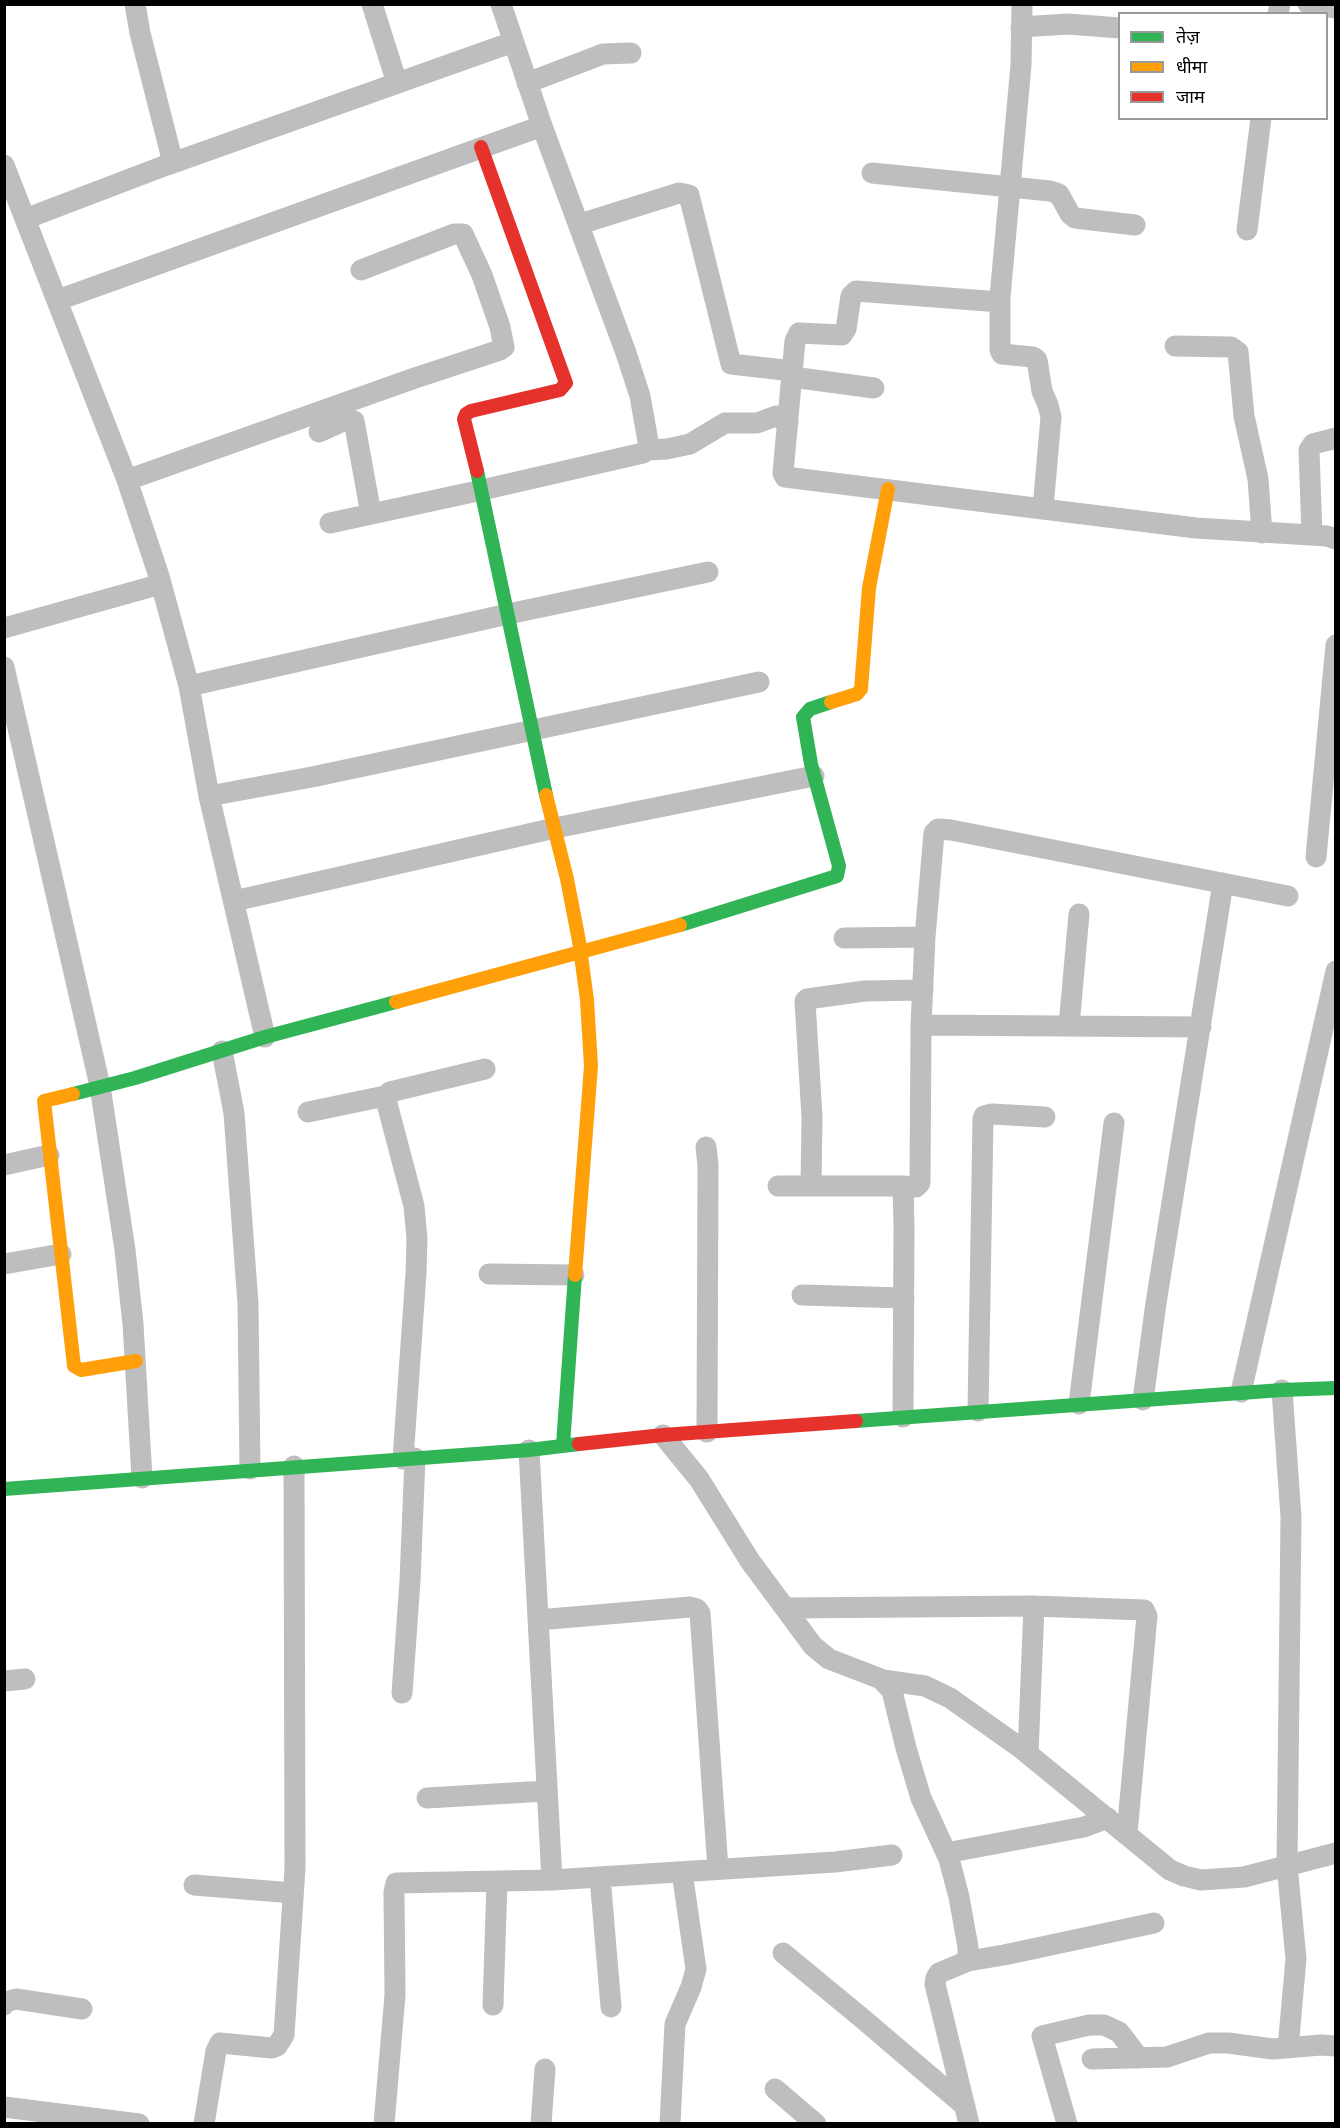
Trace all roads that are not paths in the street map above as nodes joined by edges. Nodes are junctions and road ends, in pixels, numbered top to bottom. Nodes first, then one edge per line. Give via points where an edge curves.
1 (135, 4) edge
2 (372, 4) edge
3 (501, 4) edge
4 (1022, 4) edge
5 (1308, 4) edge
6 (1335, 8) edge
7 (1022, 27) junction
8 (1118, 28) edge
9 (513, 42) junction
10 (631, 52) dead end
11 (398, 83) junction
12 (527, 83) junction
13 (1261, 120) edge
14 (542, 126) junction
15 (481, 147) junction
16 (173, 163) junction
17 (4, 165) edge
18 (872, 173) dead end
19 (1010, 186) junction
20 (25, 219) junction
21 (580, 224) junction
22 (1135, 225) dead end
23 (1247, 230) dead end
24 (361, 270) dead end
25 (58, 300) junction
26 (1000, 302) junction
27 (1174, 346) dead end
28 (793, 374) junction
29 (874, 388) dead end
30 (788, 422) junction
31 (320, 432) dead end
32 (1335, 438) edge
33 (648, 450) junction
34 (127, 480) junction
35 (888, 489) junction
36 (482, 490) junction
37 (1043, 508) junction
38 (371, 514) junction
39 (330, 523) dead end
40 (1262, 533) junction
41 (1312, 535) junction
42 (1335, 539) edge
43 (708, 572) dead end
44 (161, 584) junction
45 (508, 614) junction
46 (4, 628) edge
47 (1335, 645) edge
48 (4, 667) edge
49 (759, 682) dead end
50 (189, 686) junction
51 (1333, 700) edge
52 (532, 730) junction
53 (814, 776) junction
54 (209, 796) junction
55 (555, 828) junction
56 (1316, 857) dead end
57 (1223, 883) junction
58 (1288, 896) dead end
59 (234, 901) junction
60 (1079, 914) dead end
61 (925, 937) junction
62 (844, 938) dead end
63 (580, 951) junction
64 (1335, 970) edge
65 (923, 990) junction
66 (921, 1025) junction
67 (1069, 1026) junction
68 (1201, 1027) junction
69 (265, 1037) junction
70 (222, 1051) junction
71 (485, 1069) dead end
72 (100, 1086) junction
73 (385, 1096) junction
74 (308, 1112) dead end
75 (1045, 1117) dead end
76 (1114, 1123) dead end
77 (706, 1146) dead end
78 (49, 1155) junction
79 (4, 1165) edge
80 (778, 1186) dead end
81 (811, 1186) junction
82 (903, 1186) junction
83 (61, 1254) junction
84 (4, 1264) edge
85 (489, 1274) dead end
86 (574, 1275) junction
87 (802, 1295) dead end
88 (904, 1298) junction
89 (136, 1361) junction
90 (1243, 1384) junction
91 (1335, 1388) edge
92 (1282, 1389) junction
93 (1144, 1391) junction
94 (1080, 1397) junction
95 (978, 1401) junction
96 (903, 1409) junction
97 (707, 1421) junction
98 (564, 1434) junction
99 (663, 1435) junction
100 (407, 1450) junction
101 (529, 1450) junction
102 (250, 1456) junction
103 (294, 1466) junction
104 (141, 1470) junction
105 (4, 1489) edge
106 (1034, 1606) junction
107 (785, 1608) junction
108 (538, 1620) junction
109 (883, 1680) junction
110 (402, 1693) dead end
111 (1028, 1754) junction
112 (546, 1791) junction
113 (427, 1798) dead end
114 (1108, 1818) junction
115 (1127, 1833) junction
116 (946, 1853) junction
117 (1335, 1853) edge
118 (892, 1855) dead end
119 (1287, 1865) junction
120 (718, 1869) junction
121 (682, 1872) junction
122 (600, 1877) junction
123 (552, 1880) junction
124 (497, 1882) junction
125 (194, 1885) dead end
126 (293, 1893) junction
127 (1154, 1923) dead end
128 (783, 1953) dead end
129 (968, 1961) junction
130 (493, 2005) dead end
131 (4, 2006) edge
132 (611, 2007) dead end
133 (82, 2008) dead end
134 (1335, 2046) edge
135 (1288, 2048) junction
136 (1139, 2058) junction
137 (1092, 2059) dead end
138 (544, 2069) dead end
139 (775, 2089) dead end
140 (4, 2107) edge
141 (967, 2115) edge
142 (139, 2124) edge
143 (204, 2124) edge
144 (384, 2124) edge
145 (541, 2124) edge
146 (670, 2124) edge
147 (816, 2124) edge
148 (1067, 2124) edge

1 - 16 street
2 - 11 street
3 - 9 street
4 - 7 street
5 - 6 street
7 - 8 street via 1068,24
7 - 19 street
9 - 11 street
9 - 12 street
10 - 12 street via 603,54
11 - 16 street
12 - 14 street
13 - 23 street
14 - 15 street
14 - 21 street
15 - 25 street
15 - 36 street via 566,382 560,390 466,414 464,426
16 - 20 street
17 - 20 street
18 - 19 street
19 - 22 street via 1055,192 1075,218
19 - 26 street
20 - 25 street
21 - 28 street via 679,193 689,195 731,364
21 - 33 street via 640,396
24 - 34 street via 462,234 482,275 504,347
25 - 34 street
26 - 28 street via 856,291 851,296 842,335 796,336
26 - 37 street via 1001,353 1037,360 1050,411
27 - 40 street via 1231,347 1238,352 1244,416 1258,479
28 - 29 street
28 - 30 street
30 - 33 street via 776,416 757,423 725,423 690,444
30 - 35 street via 785,477
31 - 38 street via 348,419 354,421
32 - 41 street via 1313,444 1309,450
33 - 36 street
34 - 44 street
35 - 37 street
35 - 53 street via 869,588 861,689 857,694 810,709 803,717
36 - 38 street
36 - 45 street
37 - 40 street
38 - 39 street
40 - 41 street
41 - 42 street
43 - 45 street
44 - 46 street
44 - 50 street
45 - 50 street
45 - 52 street
47 - 51 street
48 - 72 street
49 - 52 street
50 - 54 street
51 - 56 street
52 - 54 street
52 - 55 street
53 - 55 street
53 - 63 street via 839,866 837,876 691,922
54 - 59 street
55 - 59 street
55 - 63 street
57 - 58 street
57 - 61 street via 938,829 932,840
57 - 68 street
59 - 69 street
60 - 67 street
61 - 62 street
61 - 65 street
63 - 69 street
63 - 86 street via 591,1066
64 - 90 street
65 - 66 street
65 - 81 street via 865,991 805,1001 812,1117
66 - 67 street
66 - 82 street via 920,1183 916,1188
67 - 68 street
68 - 93 street
69 - 70 street
70 - 72 street
70 - 102 street via 234,1113 248,1304
71 - 73 street
72 - 78 street via 43,1102
72 - 89 street via 125,1250
73 - 74 street
73 - 100 street via 416,1222
75 - 95 street via 992,1114 983,1119
76 - 94 street
77 - 97 street
78 - 79 street
78 - 83 street
80 - 81 street
81 - 82 street
82 - 88 street
83 - 84 street
83 - 89 street via 75,1368
85 - 86 street
86 - 98 street
87 - 88 street
88 - 96 street
89 - 104 street
90 - 92 street
90 - 93 street
91 - 92 street
92 - 119 street via 1291,1517
93 - 94 street
94 - 95 street
95 - 96 street
96 - 97 street
97 - 99 street
98 - 99 street
98 - 101 street
99 - 107 street via 699,1479 750,1561
100 - 101 street
100 - 103 street
100 - 110 street via 410,1581
101 - 108 street
102 - 103 street
102 - 104 street
103 - 126 street
104 - 105 street
106 - 107 street
106 - 111 street
106 - 115 street via 1147,1613
107 - 109 street via 823,1656
108 - 112 street
108 - 120 street via 690,1607 700,1613
109 - 111 street via 935,1689
109 - 116 street via 894,1697 921,1798
111 - 114 street
112 - 113 street
112 - 123 street
114 - 115 street
114 - 116 street via 1084,1827
115 - 119 street via 1170,1870 1201,1880 1244,1877
116 - 129 street via 959,1897
117 - 119 street
118 - 120 street
119 - 135 street via 1296,1959
120 - 121 street
121 - 122 street
121 - 146 street via 696,1969 675,2024
122 - 123 street
122 - 132 street
123 - 124 street
124 - 130 street
124 - 144 street via 401,1882 394,1886 395,1995
125 - 126 street
126 - 143 street via 282,2041 272,2048 220,2043
127 - 129 street
128 - 141 street via 863,2019
129 - 141 street via 939,1972 935,1984
131 - 133 street via 16,1999
134 - 135 street
135 - 136 street via 1209,2043 1167,2056
136 - 137 street
136 - 148 street via 1119,2032 1104,2025 1042,2036
138 - 145 street
139 - 147 street
140 - 142 street

